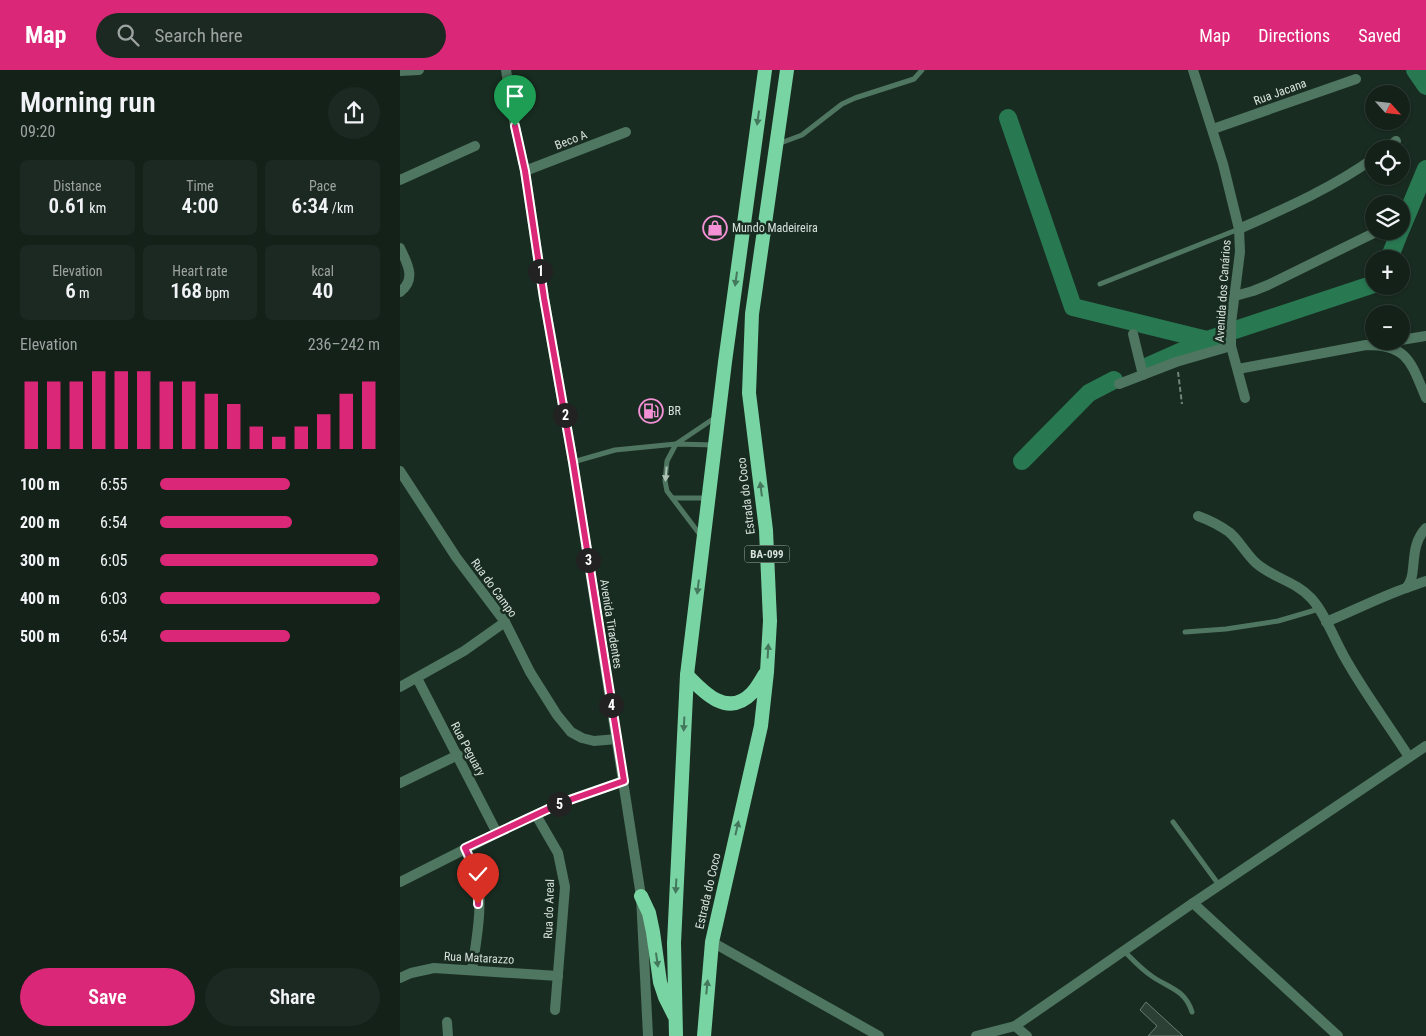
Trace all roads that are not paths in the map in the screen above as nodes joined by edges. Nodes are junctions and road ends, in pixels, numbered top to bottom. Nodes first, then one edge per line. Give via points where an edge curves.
1 (419, 70) edge
2 (506, 70) edge
3 (764, 70) edge
4 (787, 70) edge
5 (922, 70) edge
6 (1193, 70) edge
7 (400, 71) edge
8 (1356, 78) dead end
9 (1213, 130) junction
10 (626, 132) dead end
11 (777, 144) junction
12 (476, 146) dead end
13 (1365, 164) edge
14 (525, 171) junction
15 (400, 180) edge
16 (1239, 229) junction
17 (1365, 237) edge
18 (400, 248) edge
19 (1100, 284) dead end
20 (400, 292) edge
21 (1235, 296) junction
22 (1133, 334) dead end
23 (1426, 336) edge
24 (1410, 339) edge
25 (1365, 345) edge
26 (1231, 346) junction
27 (1397, 350) edge
28 (1238, 369) junction
29 (1143, 375) junction
30 (1119, 384) dead end
31 (1245, 398) dead end
32 (1426, 398) edge
33 (718, 416) junction
34 (676, 444) junction
35 (715, 445) junction
36 (573, 462) junction
37 (400, 472) edge
38 (673, 498) junction
39 (709, 498) junction
40 (1198, 516) dead end
41 (1426, 528) edge
42 (704, 539) junction
43 (1426, 581) edge
44 (1406, 588) junction
45 (1319, 609) junction
46 (505, 622) junction
47 (1326, 622) junction
48 (1185, 632) dead end
49 (767, 672) junction
50 (687, 675) junction
51 (417, 678) junction
52 (400, 687) edge
53 (617, 740) junction
54 (1426, 746) edge
55 (458, 755) junction
56 (1409, 757) junction
57 (624, 781) junction
58 (400, 783) edge
59 (536, 815) junction
60 (1173, 822) dead end
61 (497, 833) junction
62 (465, 848) junction
63 (400, 882) edge
64 (1218, 885) junction
65 (641, 896) junction
66 (1193, 903) junction
67 (712, 942) junction
68 (1124, 951) junction
69 (472, 970) junction
70 (558, 976) junction
71 (400, 978) edge
72 (556, 1010) dead end
73 (1192, 1012) dead end
74 (676, 1018) junction
75 (447, 1022) dead end
76 (1015, 1026) junction
77 (448, 1036) edge
78 (648, 1036) edge
79 (676, 1036) edge
80 (704, 1036) edge
81 (879, 1036) edge
82 (976, 1036) edge
83 (1027, 1036) edge
84 (1338, 1036) edge

1 - 7 street
2 - 14 street, Avenida Tiradentes
3 -> 33 highway, Estrada do Coco
4 - 11 highway, Estrada do Coco / BA-099
5 - 11 lane via 914,79 842,104 802,135
6 - 9 street, Avenida dos Canários
8 - 9 street, Rua Jacana
9 - 16 street, Avenida dos Canários
10 - 14 street, Beco A
49 -> 11 highway, Estrada do Coco / BA-099 via 770,621 766,530 749,393 752,314
12 - 15 street
13 - 16 street via 1313,196
14 - 36 street, Avenida Tiradentes
16 - 19 lane
16 - 21 street, Avenida dos Canários
17 - 21 street via 1268,284
18 - 20 street via 410,269 408,282
21 - 26 street, Avenida dos Canários
22 - 29 street
23 - 24 street
25 - 28 street
26 - 28 street, Avenida dos Canários
26 - 29 street
27 - 32 street via 1412,366
28 - 31 street, Avenida dos Canários
29 - 30 street
33 - 34 lane
33 - 35 highway, Estrada do Coco
34 - 35 lane
34 - 36 lane via 616,450
34 -> 38 lane via 668,461 665,481
35 - 39 highway, Estrada do Coco
36 - 53 street, Avenida Tiradentes
37 - 46 street, Rua do Campo via 456,557
38 - 39 lane
38 - 42 lane
39 - 42 highway, Estrada do Coco
40 - 45 street via 1230,533 1264,570 1301,588
41 - 44 street via 1417,539 1411,581
42 -> 50 highway, Estrada do Coco
43 - 44 street
44 - 47 street
45 - 47 street
45 - 48 lane via 1278,621
46 - 51 street
46 - 53 street, Rua do Campo via 543,695 571,732 594,741
47 - 56 street via 1345,659
49 - 50 highway via 752,694 739,702 726,703 710,698
67 -> 49 highway, Estrada do Coco / BA-099 via 760,726
50 -> 74 highway, Estrada do Coco via 674,943
51 - 52 street
51 - 55 street, Rua Peguary
53 - 57 street, Avenida Tiradentes
54 - 56 street
55 - 58 street
55 - 61 street, Rua Peguary
56 - 64 street
57 - 59 street
57 - 65 street, Avenida Tiradentes
59 - 61 street
59 - 70 street, Rua do Areal via 558,853 564,878
60 - 64 lane
61 - 62 street
62 - 63 street
62 - 69 street via 476,871 479,887 478,930
64 - 66 street
65 -> 74 highway via 653,932 660,982
65 - 78 street, Avenida Tiradentes
66 - 68 street
66 - 84 street
80 -> 67 highway, Estrada do Coco / BA-099
67 - 81 street
68 - 73 lane via 1152,977 1183,994
68 - 76 street
69 - 70 street, Rua Matarazzo
69 - 71 street, Rua Matarazzo via 434,968
70 - 72 street, Rua do Areal
74 - 79 highway, Estrada do Coco
75 - 77 street
76 - 82 street
76 - 83 street

